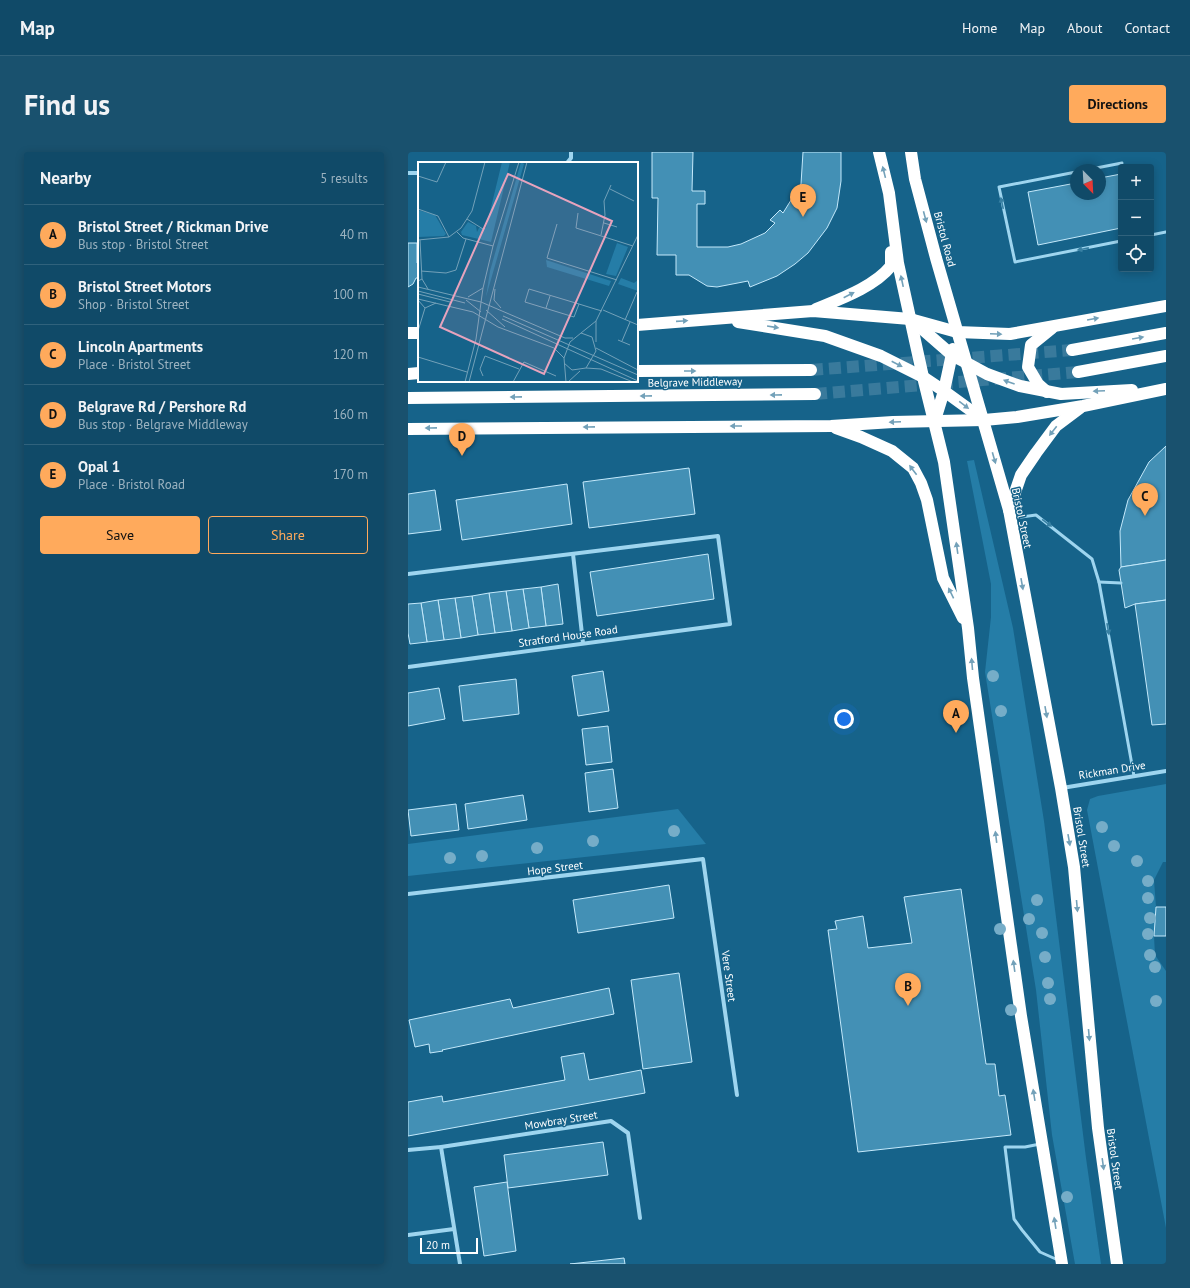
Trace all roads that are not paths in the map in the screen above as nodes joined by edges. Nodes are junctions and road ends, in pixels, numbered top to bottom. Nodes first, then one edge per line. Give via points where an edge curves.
1 (571, 152) edge
2 (879, 152) edge
3 (911, 152) edge
4 (568, 162) edge
5 (1122, 163) dead end
6 (1106, 166) edge
7 (1070, 173) edge
8 (889, 193) junction
9 (1166, 232) edge
10 (1154, 234) edge
11 (1118, 242) edge
12 (1166, 306) edge
13 (813, 311) junction
14 (721, 319) junction
15 (910, 319) junction
16 (638, 325) edge
17 (1055, 326) junction
18 (408, 332) edge
19 (957, 332) junction
20 (418, 333) edge
21 (1166, 333) edge
22 (1072, 350) tunnel mouth
23 (952, 355) junction
24 (1166, 356) edge
25 (967, 363) junction
26 (811, 370) tunnel mouth
27 (638, 372) edge
28 (1078, 372) tunnel mouth
29 (923, 377) junction
30 (1166, 388) edge
31 (944, 391) junction
32 (1047, 392) junction
33 (815, 394) tunnel mouth
34 (408, 398) edge
35 (1083, 406) junction
36 (984, 420) junction
37 (934, 421) junction
38 (831, 426) junction
39 (408, 429) edge
40 (1010, 514) junction
41 (573, 554) junction
42 (408, 574) edge
43 (1099, 582) junction
44 (1122, 583) dead end
45 (968, 628) junction
46 (583, 643) junction
47 (408, 667) edge
48 (1166, 771) edge
49 (1134, 776) junction
50 (1061, 788) junction
51 (703, 859) joint
52 (408, 894) edge
53 (737, 1094) dead end
54 (1042, 1143) junction
55 (442, 1147) junction
56 (408, 1150) edge
57 (640, 1218) dead end
58 (454, 1229) junction
59 (408, 1235) edge
60 (1061, 1263) edge
61 (460, 1264) edge
62 (1117, 1264) edge

1 - 4 street
8 -> 2 highway
3 -> 19 highway, Bristol Road via 915,179
5 - 6 lane
11 -> 7 lane via 1015,262 999,187
13 -> 8 highway via 871,283 891,266
15 -> 8 highway via 898,263
9 - 10 lane
17 -> 12 highway
13 - 14 highway
13 - 15 highway
16 -> 14 highway
14 -> 29 highway via 825,336 882,356
15 - 19 highway
15 - 23 highway
15 - 29 highway
19 -> 17 highway via 1010,334
17 - 32 highway via 1031,345 1028,367 1038,384
18 - 20 highway
19 - 23 highway
19 - 25 highway, Bristol Road
22 -> 21 highway
23 - 25 highway
23 - 31 highway
24 - 28 highway
32 -> 25 highway via 1020,386 987,374
25 - 36 highway, Bristol Street
27 -> 26 highway, Belgrave Middleway
29 - 31 highway
29 - 37 highway
30 -> 32 highway via 1061,394
30 - 35 highway
31 -> 36 highway
31 - 37 highway
33 -> 34 highway, Belgrave Middleway
35 - 36 highway
35 -> 40 highway via 1056,426 1021,475
36 - 37 highway
36 -> 40 highway, Bristol Street
37 -> 38 highway
45 -> 37 highway via 944,462
38 -> 39 highway
45 -> 38 highway via 943,578 927,500 913,468 892,452
40 -> 43 lane via 1036,515 1092,559
40 -> 50 highway, Bristol Street
41 - 42 street
41 - 46 street
41 - 46 street, Stratford House Road via 718,536 730,624
43 - 44 lane
43 -> 49 lane
54 -> 45 highway via 1021,1016
46 - 47 street, Stratford House Road
48 - 49 street, Rickman Drive
49 - 50 street, Rickman Drive
50 -> 62 highway, Bristol Street via 1074,867 1098,1128
51 - 52 street, Hope Street
51 - 53 street, Vere Street
60 -> 54 highway
54 - 60 lane via 1024,1147 1005,1147 1014,1219 1040,1252
55 - 56 street, Mowbray Street
55 - 57 street, Mowbray Street via 611,1121 628,1133
55 - 58 street
58 - 59 street
58 - 61 street

